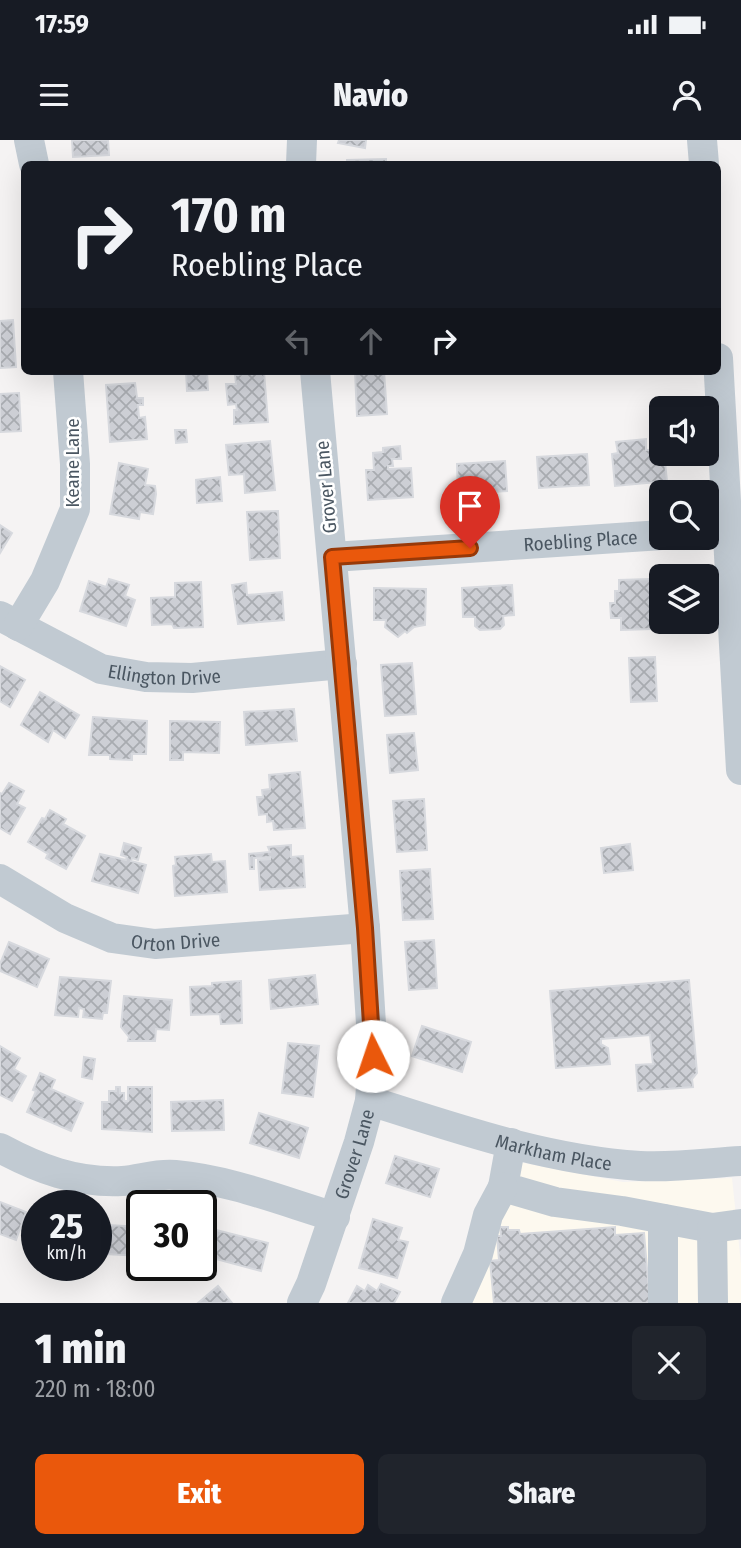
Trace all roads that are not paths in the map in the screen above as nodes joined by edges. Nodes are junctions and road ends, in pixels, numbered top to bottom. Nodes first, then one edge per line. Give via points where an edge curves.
1 (29, 140) edge
2 (302, 140) edge
3 (702, 140) edge
4 (33, 161) edge
5 (301, 161) edge
6 (704, 161) edge
7 (68, 375) edge
8 (315, 375) edge
9 (718, 375) edge
10 (717, 480) edge
11 (719, 535) edge
12 (649, 536) edge
13 (332, 557) junction
14 (735, 565) edge
15 (9, 621) edge
16 (342, 664) junction
17 (741, 770) edge
18 (0, 879) edge
19 (365, 928) junction
20 (370, 1101) junction
21 (511, 1143) junction
22 (0, 1148) edge
23 (741, 1161) edge
24 (503, 1187) junction
25 (335, 1217) junction
26 (663, 1219) junction
27 (741, 1224) edge
28 (712, 1228) junction
29 (302, 1303) edge
30 (456, 1303) edge
31 (663, 1303) edge
32 (713, 1303) edge

1 - 4 street
2 - 5 street
3 - 6 street
7 - 15 street, Keane Lane via 75,509 45,581
8 - 13 street, Grover Lane
9 - 10 street
11 - 14 street
12 - 13 street, Roebling Place
13 - 16 street, Grover Lane
14 - 17 street
15 - 16 street, Ellington Drive via 101,669 146,677 192,678
16 - 19 street, Grover Lane
18 - 19 street, Orton Drive via 65,918 112,938 155,944
19 - 20 street, Grover Lane via 373,1056
20 - 21 street, Markham Place
20 - 25 street, Grover Lane
21 - 23 street, Markham Place via 591,1161 642,1166
21 - 24 street
22 - 25 street via 36,1167 82,1179 122,1181 171,1174 215,1180
24 - 26 street via 555,1202
24 - 30 street
25 - 29 street, Grover Lane
26 - 28 street
26 - 31 street
27 - 28 street
28 - 32 street

